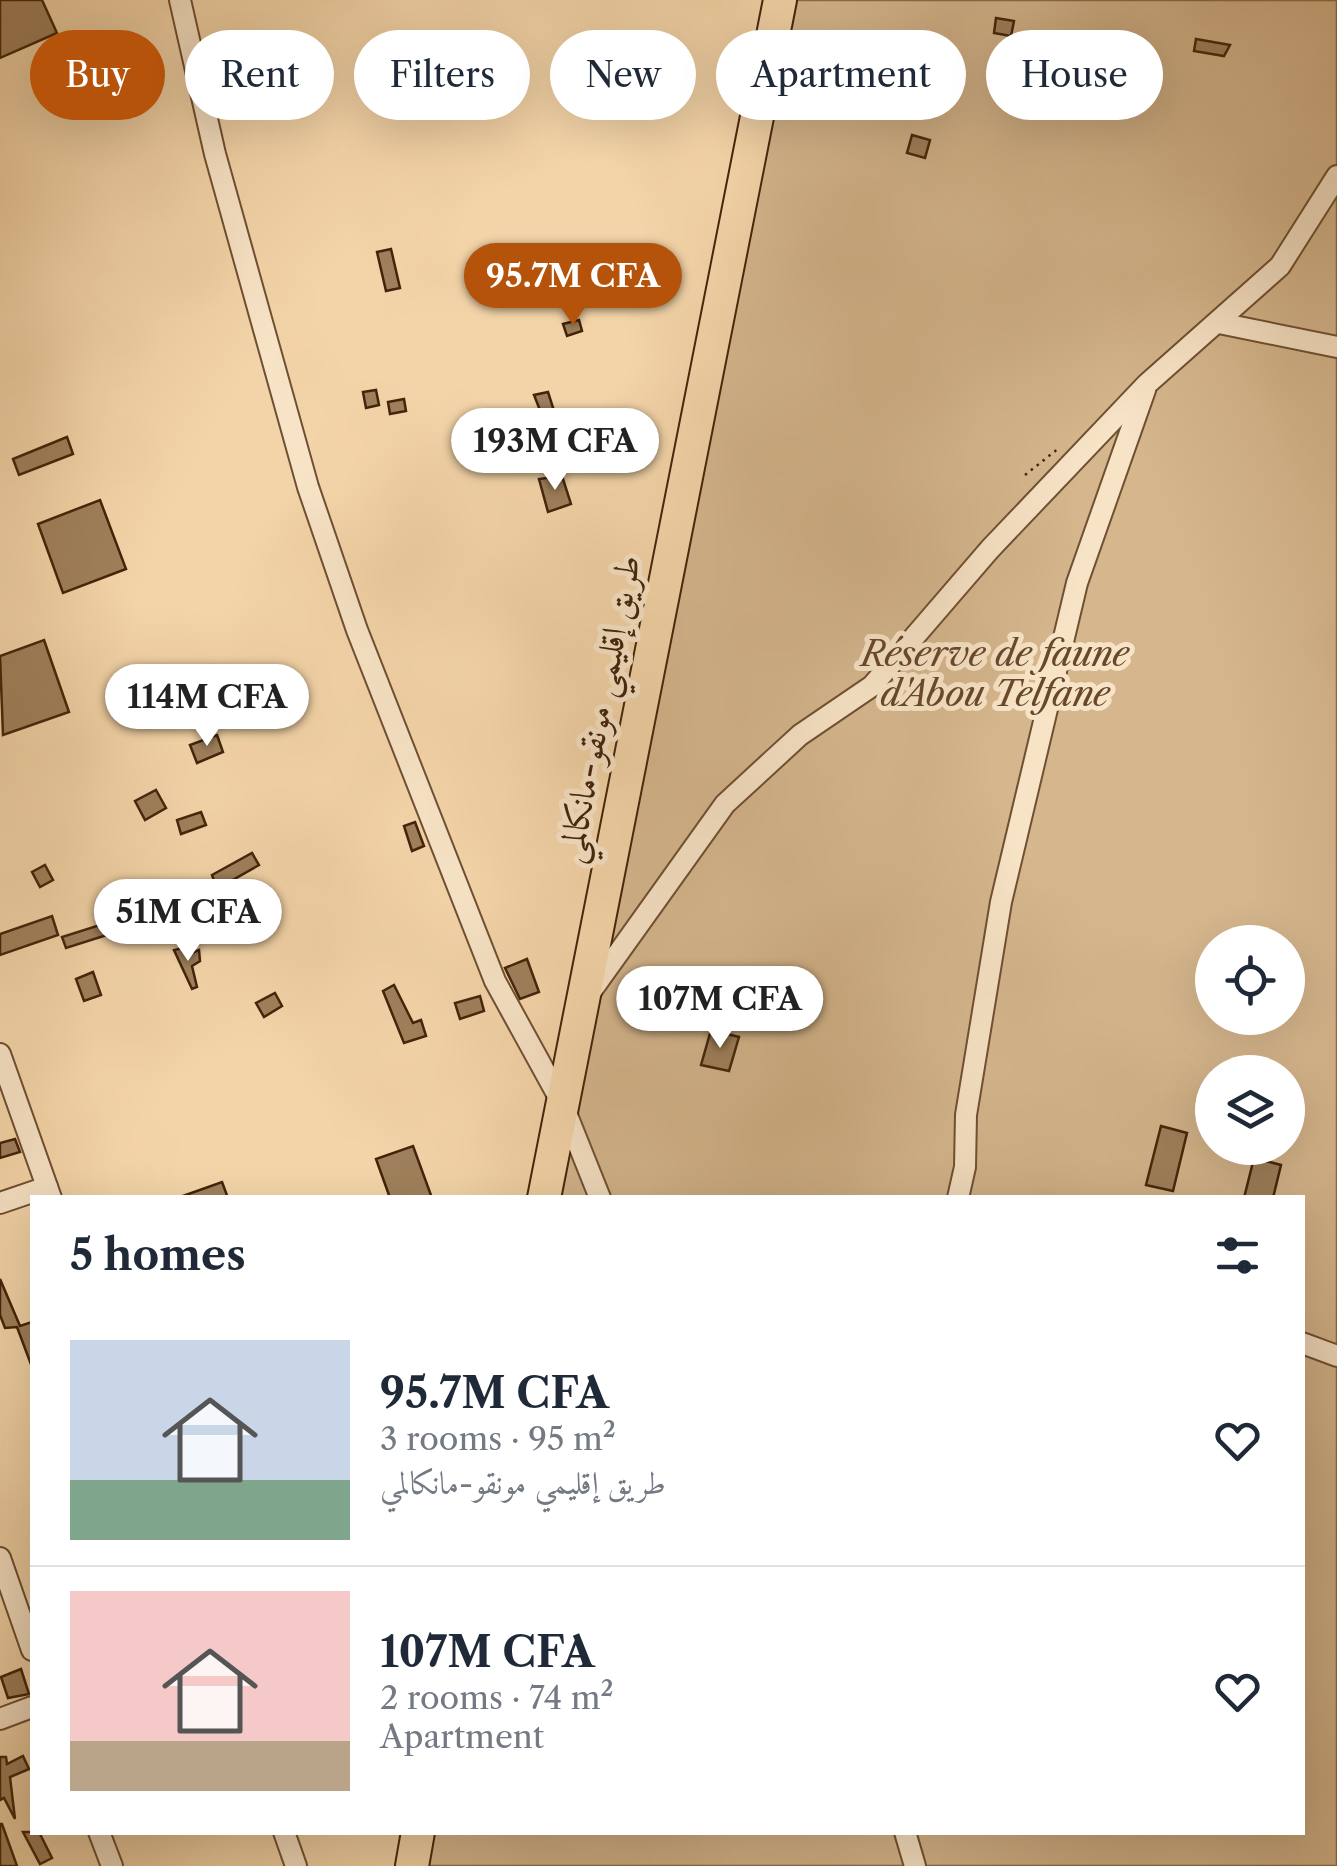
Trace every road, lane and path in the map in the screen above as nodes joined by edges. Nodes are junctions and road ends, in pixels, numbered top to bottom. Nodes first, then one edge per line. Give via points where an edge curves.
1 (180, 0) edge
2 (780, 0) edge
3 (1337, 172) edge
4 (1219, 322) junction
5 (1337, 347) edge
6 (1147, 384) junction
7 (582, 1004) junction
8 (0, 1054) edge
9 (562, 1102) junction
10 (49, 1192) edge
11 (545, 1195) edge
12 (599, 1195) edge
13 (958, 1195) edge
14 (30, 1196) edge
15 (0, 1203) edge
16 (1305, 1344) edge
17 (1337, 1356) edge
18 (0, 1558) edge
19 (30, 1644) edge
20 (30, 1708) edge
21 (0, 1719) edge
22 (100, 1835) edge
23 (285, 1835) edge
24 (417, 1835) edge
25 (906, 1835) edge
26 (112, 1866) edge
27 (296, 1866) edge
28 (412, 1866) edge
29 (914, 1866) edge

1 - 9 street via 308,487 357,630 495,981
2 - 7 highway, طريق إقليمي مونقو-مانكالمي
3 - 4 street via 1280,266
4 - 5 street
4 - 6 street
6 - 7 street via 872,686 800,735 725,804
6 - 13 street via 1077,583 1001,902
7 - 9 highway, طريق إقليمي مونقو-مانكالمي
8 - 10 street
9 - 11 highway, طريق إقليمي مونقو-مانكالمي
9 - 12 street
14 - 15 street
16 - 17 street
18 - 19 street
20 - 21 street
22 - 26 street
23 - 27 street
24 - 28 highway
25 - 29 street

